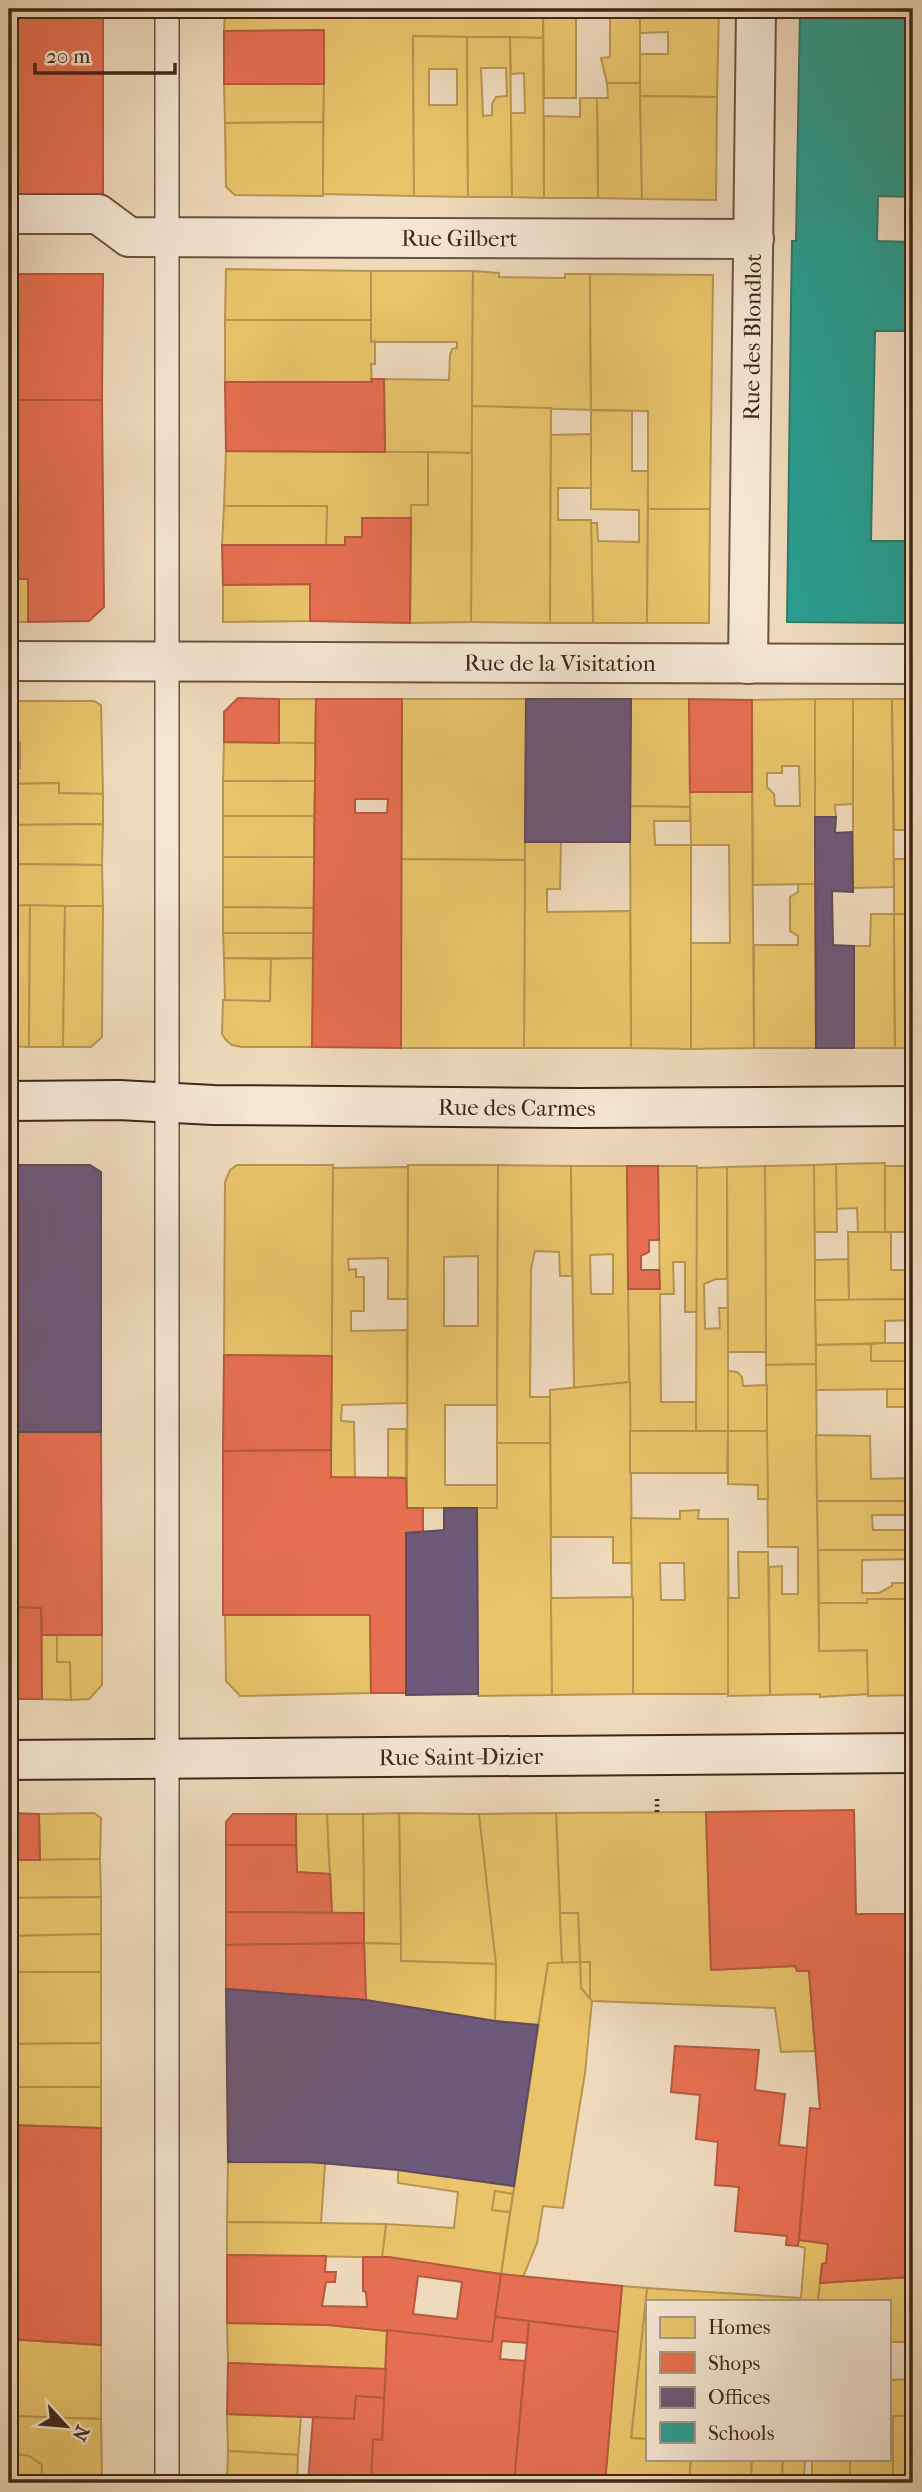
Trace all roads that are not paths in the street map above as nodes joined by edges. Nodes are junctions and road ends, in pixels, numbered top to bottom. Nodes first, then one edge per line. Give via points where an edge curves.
1 (167, 9) edge
2 (756, 9) edge
3 (9, 214) edge
4 (166, 237) junction
5 (754, 239) junction
6 (9, 661) edge
7 (167, 662) junction
8 (748, 664) junction
9 (913, 664) edge
10 (9, 1101) edge
11 (166, 1104) junction
12 (913, 1106) edge
13 (913, 1753) edge
14 (9, 1760) edge
15 (166, 1760) junction
16 (167, 2483) edge

1 - 4 lane
2 - 5 street, Rue des Blondlot
3 - 4 street, Rue Gilbert via 99,214 129,237
4 - 5 street, Rue Gilbert
4 - 7 lane
5 - 8 street, Rue des Blondlot
6 - 7 street, Rue de la Visitation
7 - 8 street, Rue de la Visitation
7 - 11 lane
8 - 9 street, Rue de la Visitation
10 - 11 street, Rue des Carmes
11 - 12 street, Rue des Carmes
11 - 15 lane
13 - 15 street, Rue Saint-Dizier
14 - 15 street, Rue Saint-Dizier
15 - 16 lane

